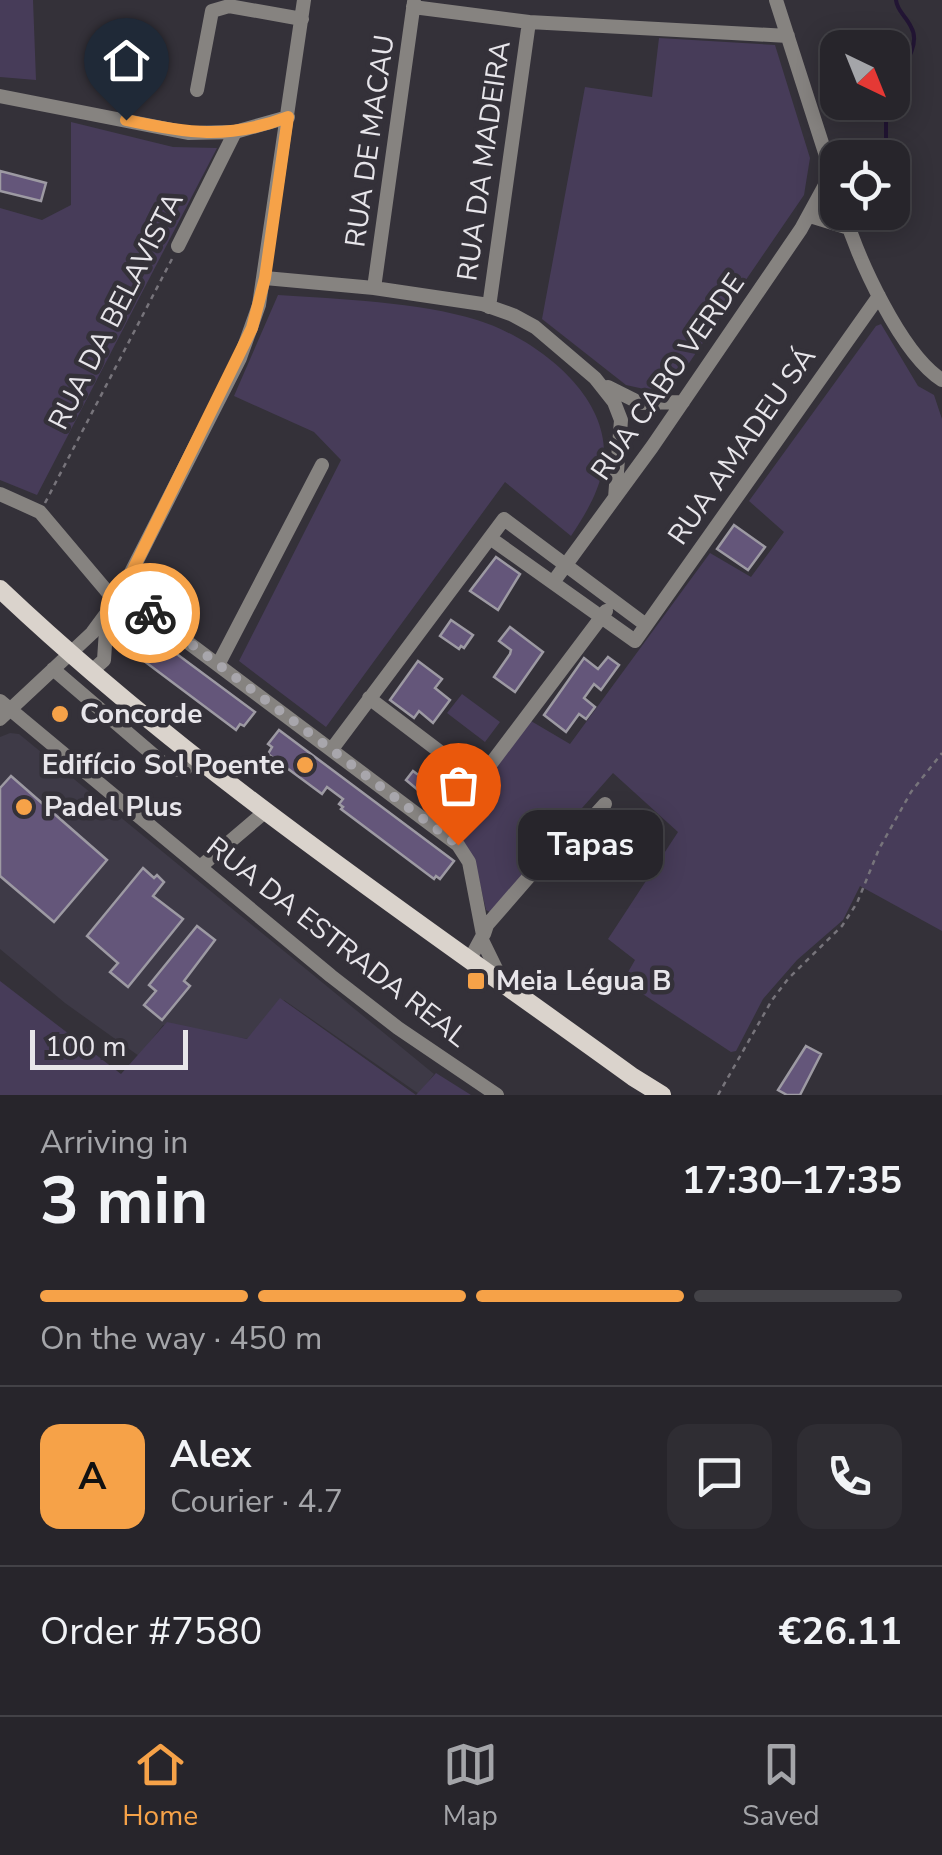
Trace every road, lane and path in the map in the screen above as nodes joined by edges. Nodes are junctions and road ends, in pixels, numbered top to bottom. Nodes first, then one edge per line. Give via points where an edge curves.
1 (304, 0) edge
2 (776, 0) edge
3 (414, 4) edge
4 (302, 19) junction
5 (529, 22) junction
6 (788, 36) junction
7 (198, 90) dead end
8 (0, 96) edge
9 (288, 117) junction
10 (236, 132) junction
11 (821, 140) edge
12 (820, 197) edge
13 (810, 216) junction
14 (820, 217) edge
15 (850, 230) edge
16 (178, 246) joint
17 (265, 278) junction
18 (374, 288) junction
19 (879, 296) junction
20 (489, 307) junction
21 (595, 378) junction
22 (942, 380) edge
23 (683, 402) junction
24 (322, 465) dead end
25 (0, 494) edge
26 (615, 498) junction
27 (40, 512) junction
28 (490, 538) junction
29 (566, 566) junction
30 (554, 582) junction
31 (0, 589) edge
32 (119, 597) junction
33 (614, 600) junction
34 (601, 617) junction
35 (646, 625) junction
36 (72, 650) junction
37 (106, 651) junction
38 (219, 663) junction
39 (53, 669) junction
40 (87, 670) junction
41 (118, 696) junction
42 (369, 698) junction
43 (4, 710) edge
44 (332, 749) junction
45 (942, 753) edge
46 (196, 758) junction
47 (478, 780) junction
48 (605, 804) dead end
49 (266, 811) junction
50 (441, 830) junction
51 (200, 867) junction
52 (480, 949) junction
53 (655, 1093) edge
54 (496, 1095) edge
55 (718, 1095) edge

1 - 4 street
2 - 6 street
3 - 5 street
3 - 18 street, RUA DE MACAU
4 - 7 street via 229,6 212,11
4 - 9 street
5 - 6 street
5 - 20 street, RUA DA MADEIRA
6 - 11 street
8 - 10 street via 188,133
9 - 10 street
9 - 17 street
10 - 16 street, RUA DA BELAVISTA
12 - 13 street, RUA CABO VERDE
13 - 14 street
13 - 23 street, RUA CABO VERDE
15 - 19 street
16 - 27 path, RUA DA BELAVISTA
17 - 18 street
17 - 32 street via 240,358
18 - 20 street
19 - 22 street via 917,358
19 - 35 street, RUA AMADEU SÁ
20 - 21 street via 535,328
21 - 23 street via 640,403
21 - 26 street via 621,420
23 - 26 street, RUA CABO VERDE
24 - 38 street
25 - 27 street
26 - 29 street, RUA CABO VERDE
27 - 32 street
28 - 29 street via 504,520
28 - 30 street
28 - 42 street
29 - 30 street, RUA CABO VERDE
29 - 33 street
30 - 34 street
31 - 36 main road
32 - 36 street, RUA DA ESTRADA REAL
32 - 37 street
32 - 38 street
33 - 34 street
33 - 35 street
34 - 35 street via 635,641
34 - 47 street
36 - 37 street via 94,639
36 - 39 street, RUA DA ESTRADA REAL
36 - 40 main road
37 - 40 street via 101,664
37 - 41 street
38 - 44 street
39 - 43 street, RUA DA ESTRADA REAL
39 - 46 street via 171,770 185,770
40 - 41 main road
41 - 46 main road
42 - 44 street
42 - 47 street
43 - 51 street, RUA DA ESTRADA REAL
44 - 50 street
45 - 55 path via 888,833 842,926 772,1000
46 - 49 main road
47 - 50 street
48 - 52 street via 555,859 540,864 487,926
49 - 51 street
49 - 52 main road via 449,943
50 - 52 street via 468,862
51 - 54 street, RUA DA ESTRADA REAL via 398,1028
52 - 53 main road via 503,983

